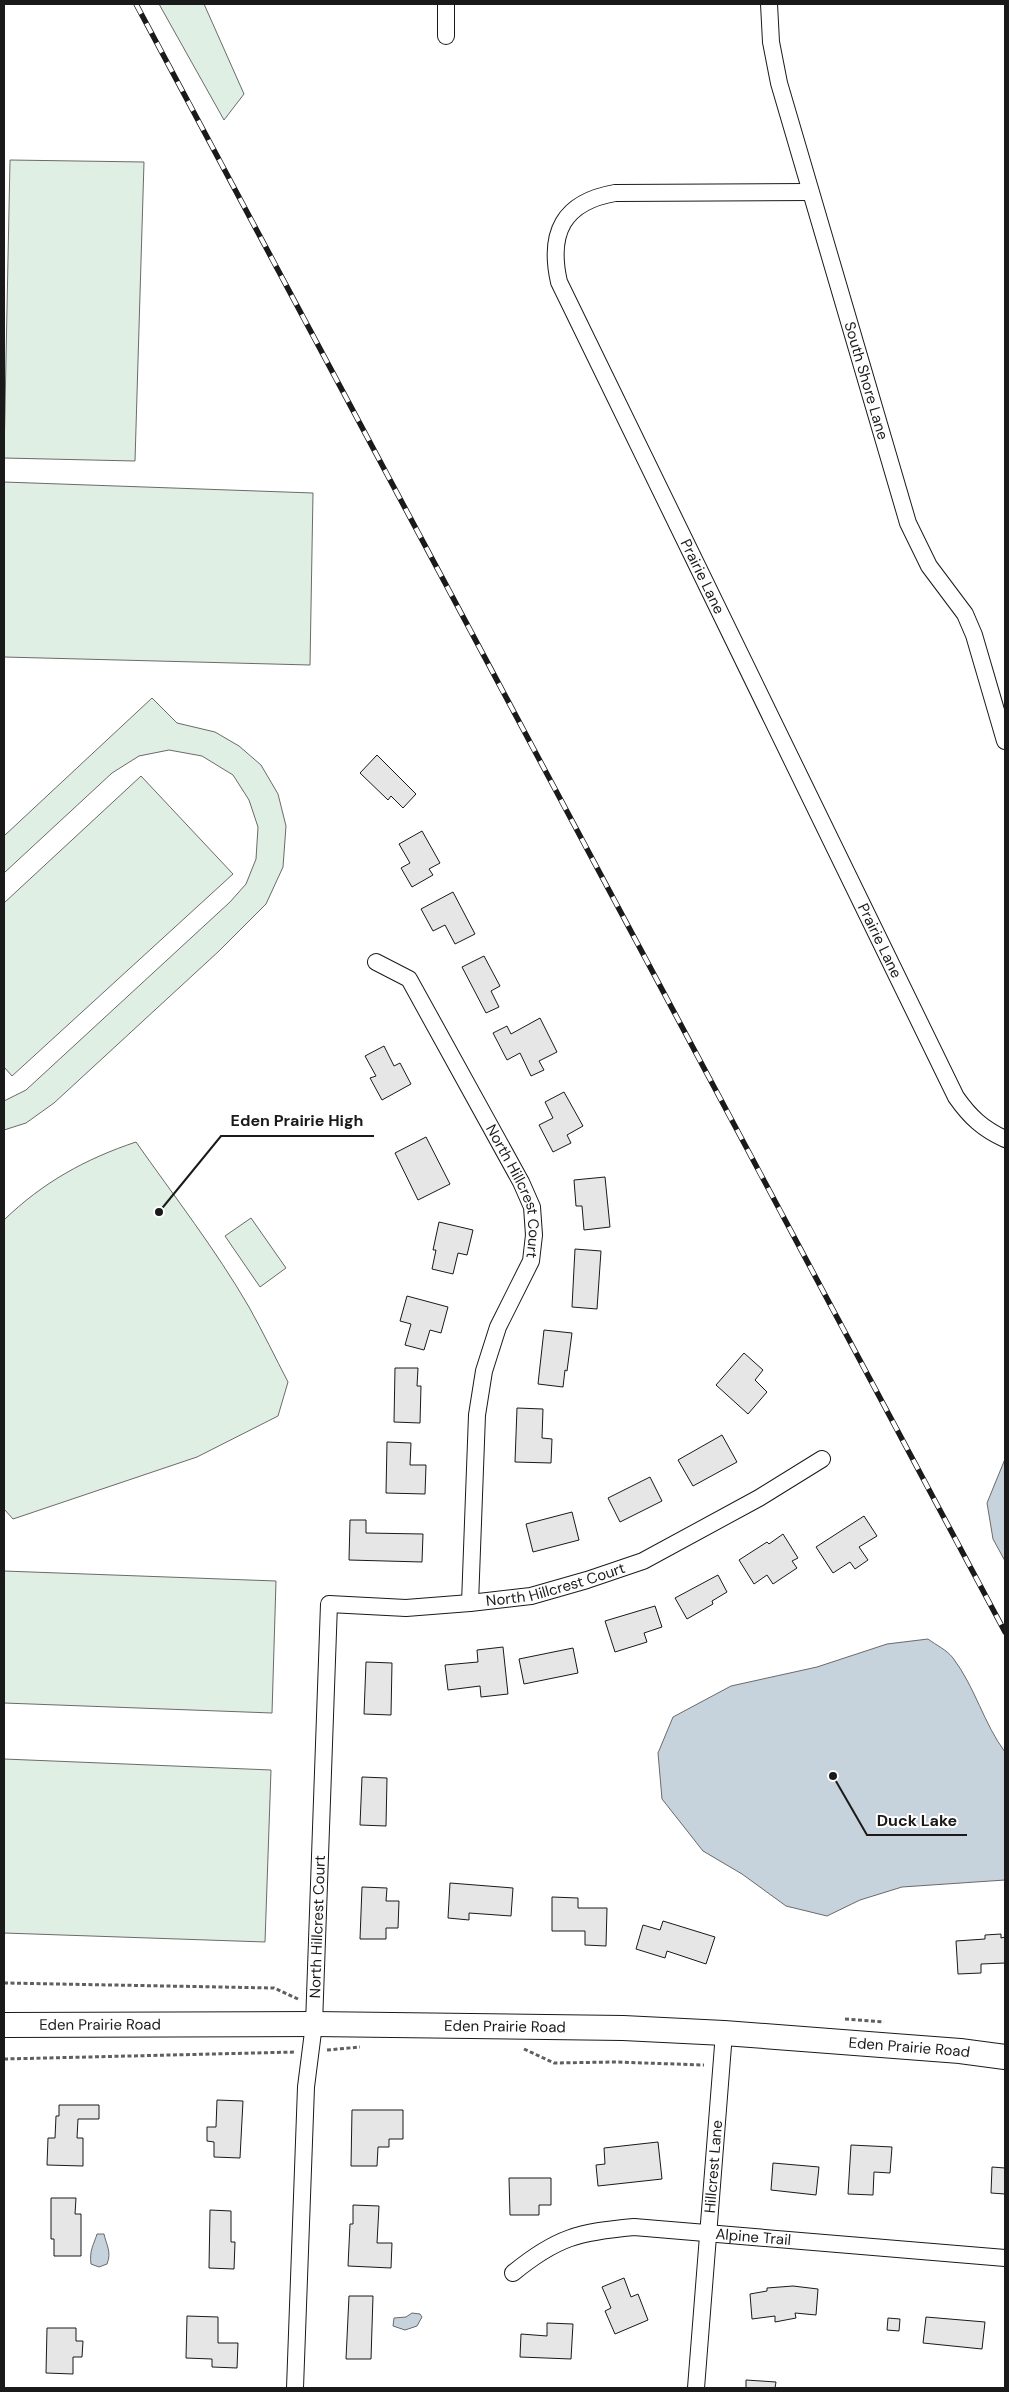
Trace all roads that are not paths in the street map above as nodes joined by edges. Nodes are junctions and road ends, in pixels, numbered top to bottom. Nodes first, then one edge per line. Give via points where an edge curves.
1 (446, 4) edge
2 (769, 4) edge
3 (446, 36) dead end
4 (810, 192) junction
5 (1005, 741) edge
6 (376, 962) dead end
7 (1005, 1139) edge
8 (822, 1459) dead end
9 (470, 1603) junction
10 (314, 2024) junction
11 (4, 2028) edge
12 (724, 2033) junction
13 (1005, 2057) edge
14 (708, 2232) junction
15 (1005, 2258) edge
16 (513, 2273) dead end
17 (295, 2388) edge
18 (696, 2388) edge

1 - 3 street
2 - 4 street, South Shore Lane via 771,42 779,83
4 - 5 street, South Shore Lane via 908,523 929,566 968,621
4 - 7 street, Prairie Lane via 615,193 595,196 577,206 563,223 556,243 555,262 564,291 956,1097 968,1115 986,1130
6 - 9 street, North Hillcrest Court via 408,979 532,1207 534,1235 530,1261 498,1327 481,1389 477,1415
8 - 9 street, North Hillcrest Court via 760,1498 643,1561 531,1596
9 - 10 street, North Hillcrest Court via 406,1608 330,1604
10 - 11 main road, Eden Prairie Road
10 - 12 main road, Eden Prairie Road via 497,2025
10 - 17 street, North Hillcrest Court via 306,2087
12 - 13 main road, Eden Prairie Road
12 - 14 street, Hillcrest Lane
14 - 15 street, Alpine Trail
14 - 16 street, Alpine Trail via 634,2227 602,2230 570,2237 540,2252
14 - 18 street, Hillcrest Lane

